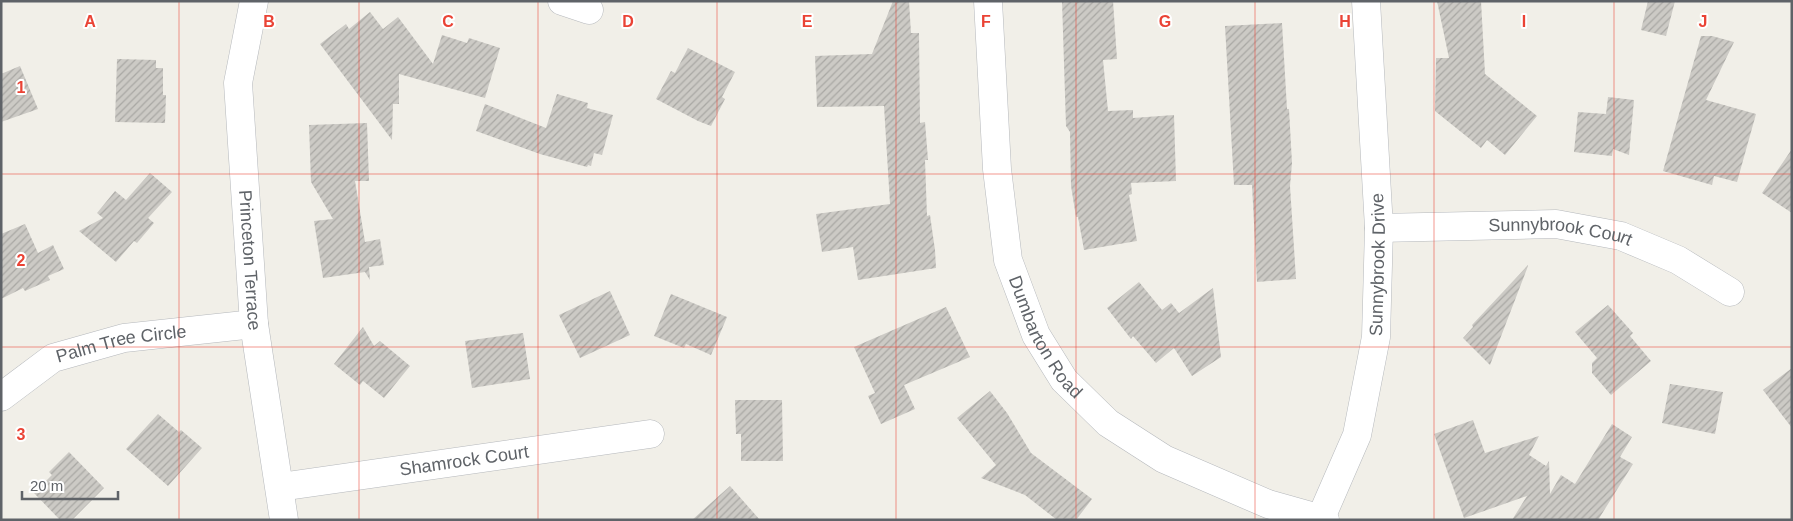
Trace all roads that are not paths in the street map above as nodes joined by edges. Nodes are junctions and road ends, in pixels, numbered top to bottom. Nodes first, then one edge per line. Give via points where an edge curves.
1 (254, 1) edge
2 (562, 1) edge
3 (988, 1) edge
4 (1366, 1) edge
5 (589, 10) dead end
6 (1379, 228) junction
7 (1730, 292) dead end
8 (254, 324) junction
9 (1, 397) edge
10 (650, 434) dead end
11 (280, 487) junction
12 (1322, 519) edge
13 (284, 520) edge

1 - 8 street, Princeton Terrace via 238,82
2 - 5 street
3 - 12 street, Dumbarton Road via 997,169 1008,260 1036,335 1064,380 1108,423 1164,459 1268,504
4 - 6 street, Sunnybrook Drive
6 - 7 street, Sunnybrook Court via 1556,224 1575,227 1621,236 1670,256
6 - 12 street, Sunnybrook Drive via 1376,337 1358,435
8 - 9 street, Palm Tree Circle via 124,338 53,358
8 - 11 street, Princeton Terrace
10 - 11 street, Shamrock Court
11 - 13 street, Princeton Terrace

